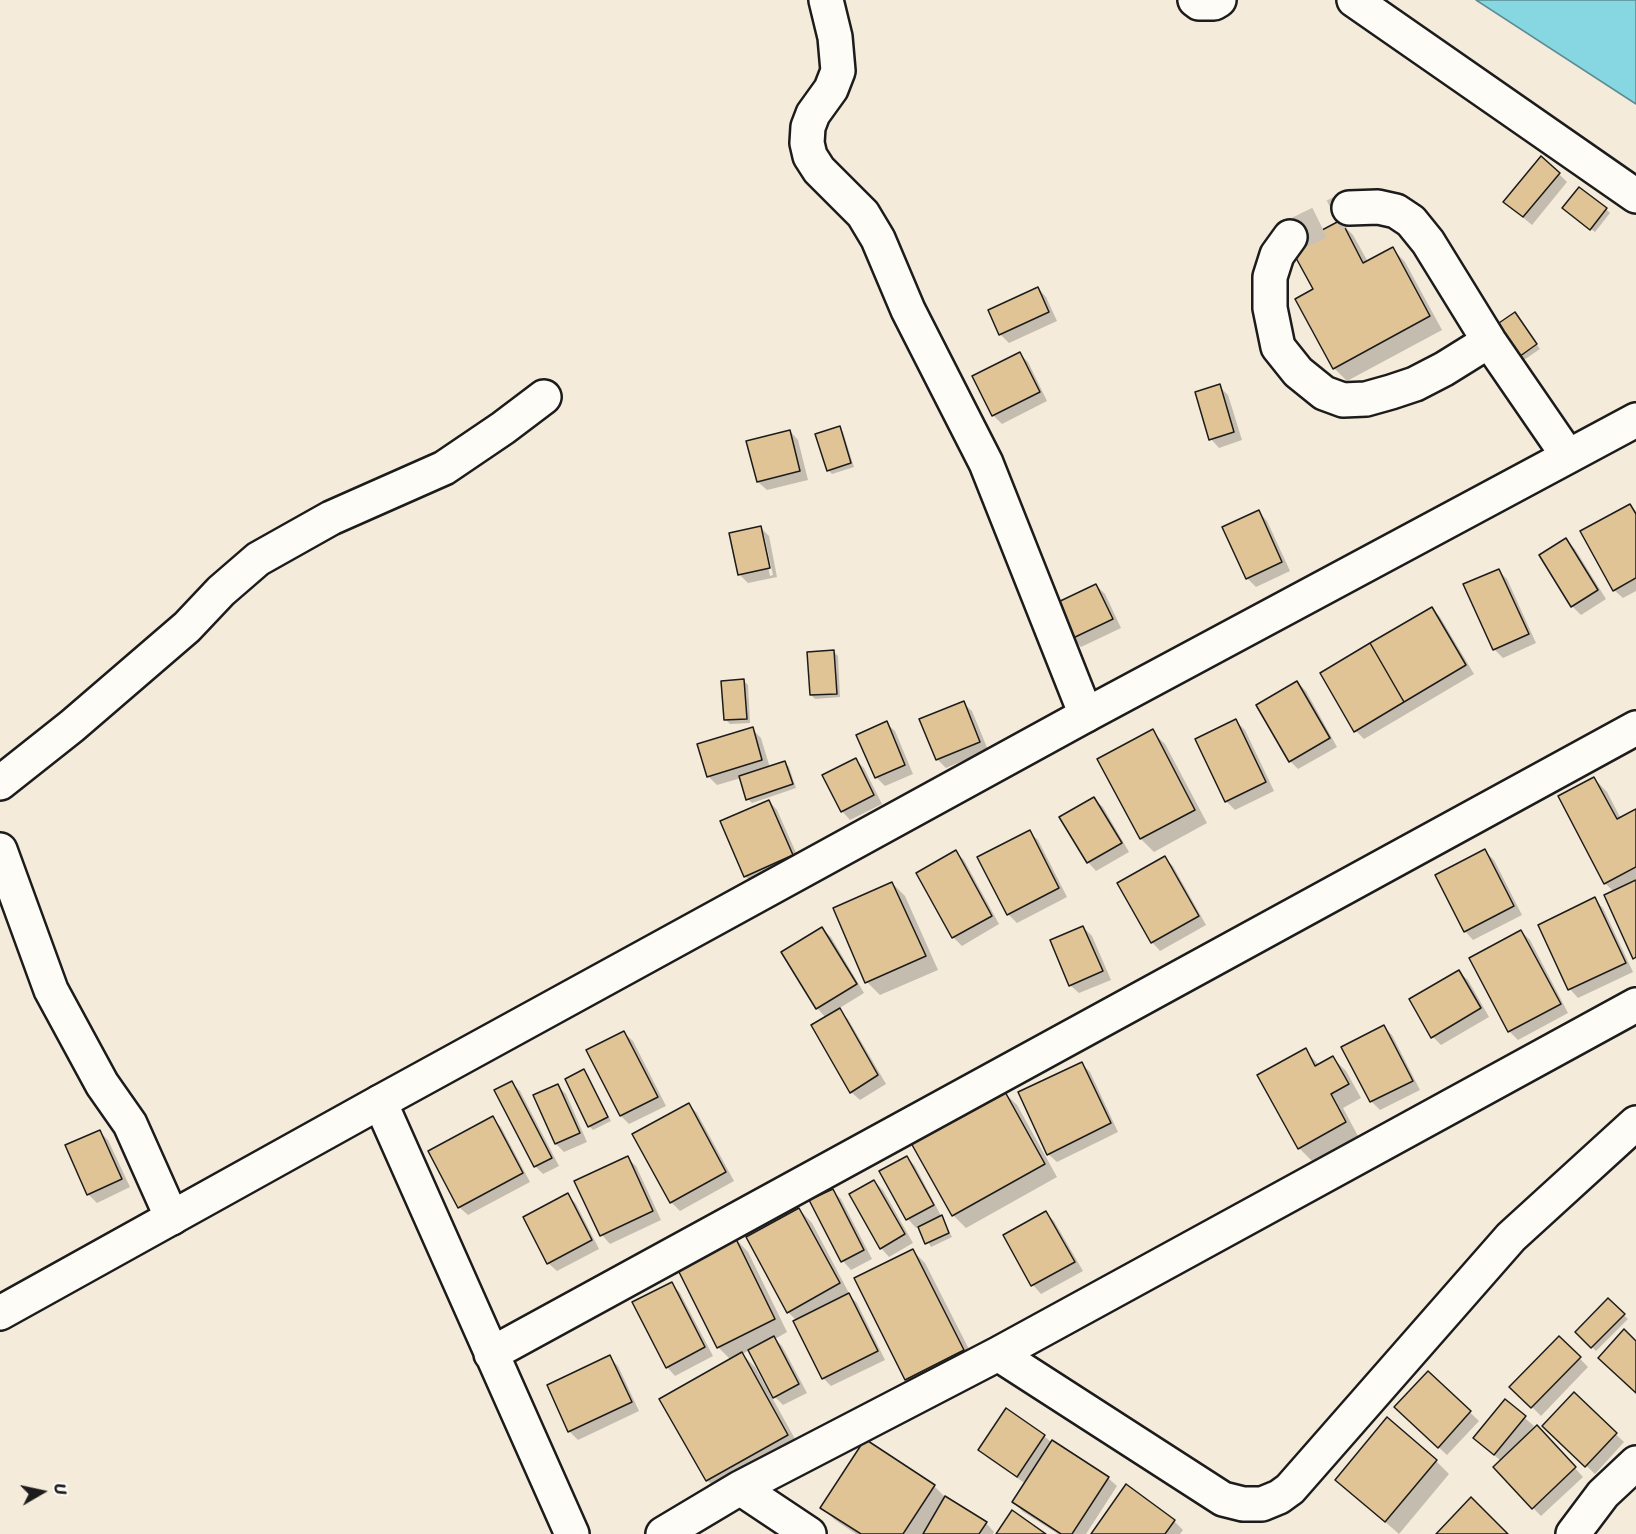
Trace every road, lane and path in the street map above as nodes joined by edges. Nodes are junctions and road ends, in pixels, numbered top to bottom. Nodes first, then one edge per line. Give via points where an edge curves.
1 (826, 0) edge
2 (1195, 0) edge
3 (1219, 0) edge
4 (1354, 0) edge
5 (1636, 196) edge
6 (1349, 208) tunnel mouth
7 (1290, 237) tunnel mouth
8 (1490, 340) junction
9 (544, 397) dead end
10 (1636, 420) edge
11 (1568, 456) junction
12 (1086, 715) junction
13 (1636, 728) edge
14 (0, 783) edge
15 (0, 850) edge
16 (1636, 1005) edge
17 (380, 1102) junction
18 (1636, 1123) edge
19 (172, 1218) junction
20 (2, 1307) edge
21 (491, 1354) junction
22 (998, 1354) junction
23 (1636, 1462) edge
24 (740, 1488) junction
25 (572, 1534) edge
26 (663, 1534) edge
27 (809, 1534) edge
28 (1573, 1534) edge

1 - 12 street via 838,71 810,120 810,156 862,214 878,239 908,309 986,463
2 - 3 street
4 - 5 street
6 - 8 street via 1378,207 1396,211 1411,221
7 - 8 street via 1277,255 1270,277 1270,308 1278,347 1298,372 1324,393 1343,400 1391,392 1416,384
8 - 11 street
9 - 14 street via 444,468 331,518 258,559 187,627
10 - 11 street
11 - 12 street
12 - 17 street
13 - 21 street
15 - 19 street via 51,990 102,1084 130,1124
16 - 22 street
17 - 19 street
17 - 21 street
18 - 22 street via 1511,1237 1290,1489 1262,1504 1223,1499
19 - 20 street
21 - 25 street
22 - 24 street
23 - 28 street via 1603,1494
24 - 26 street
24 - 27 street

